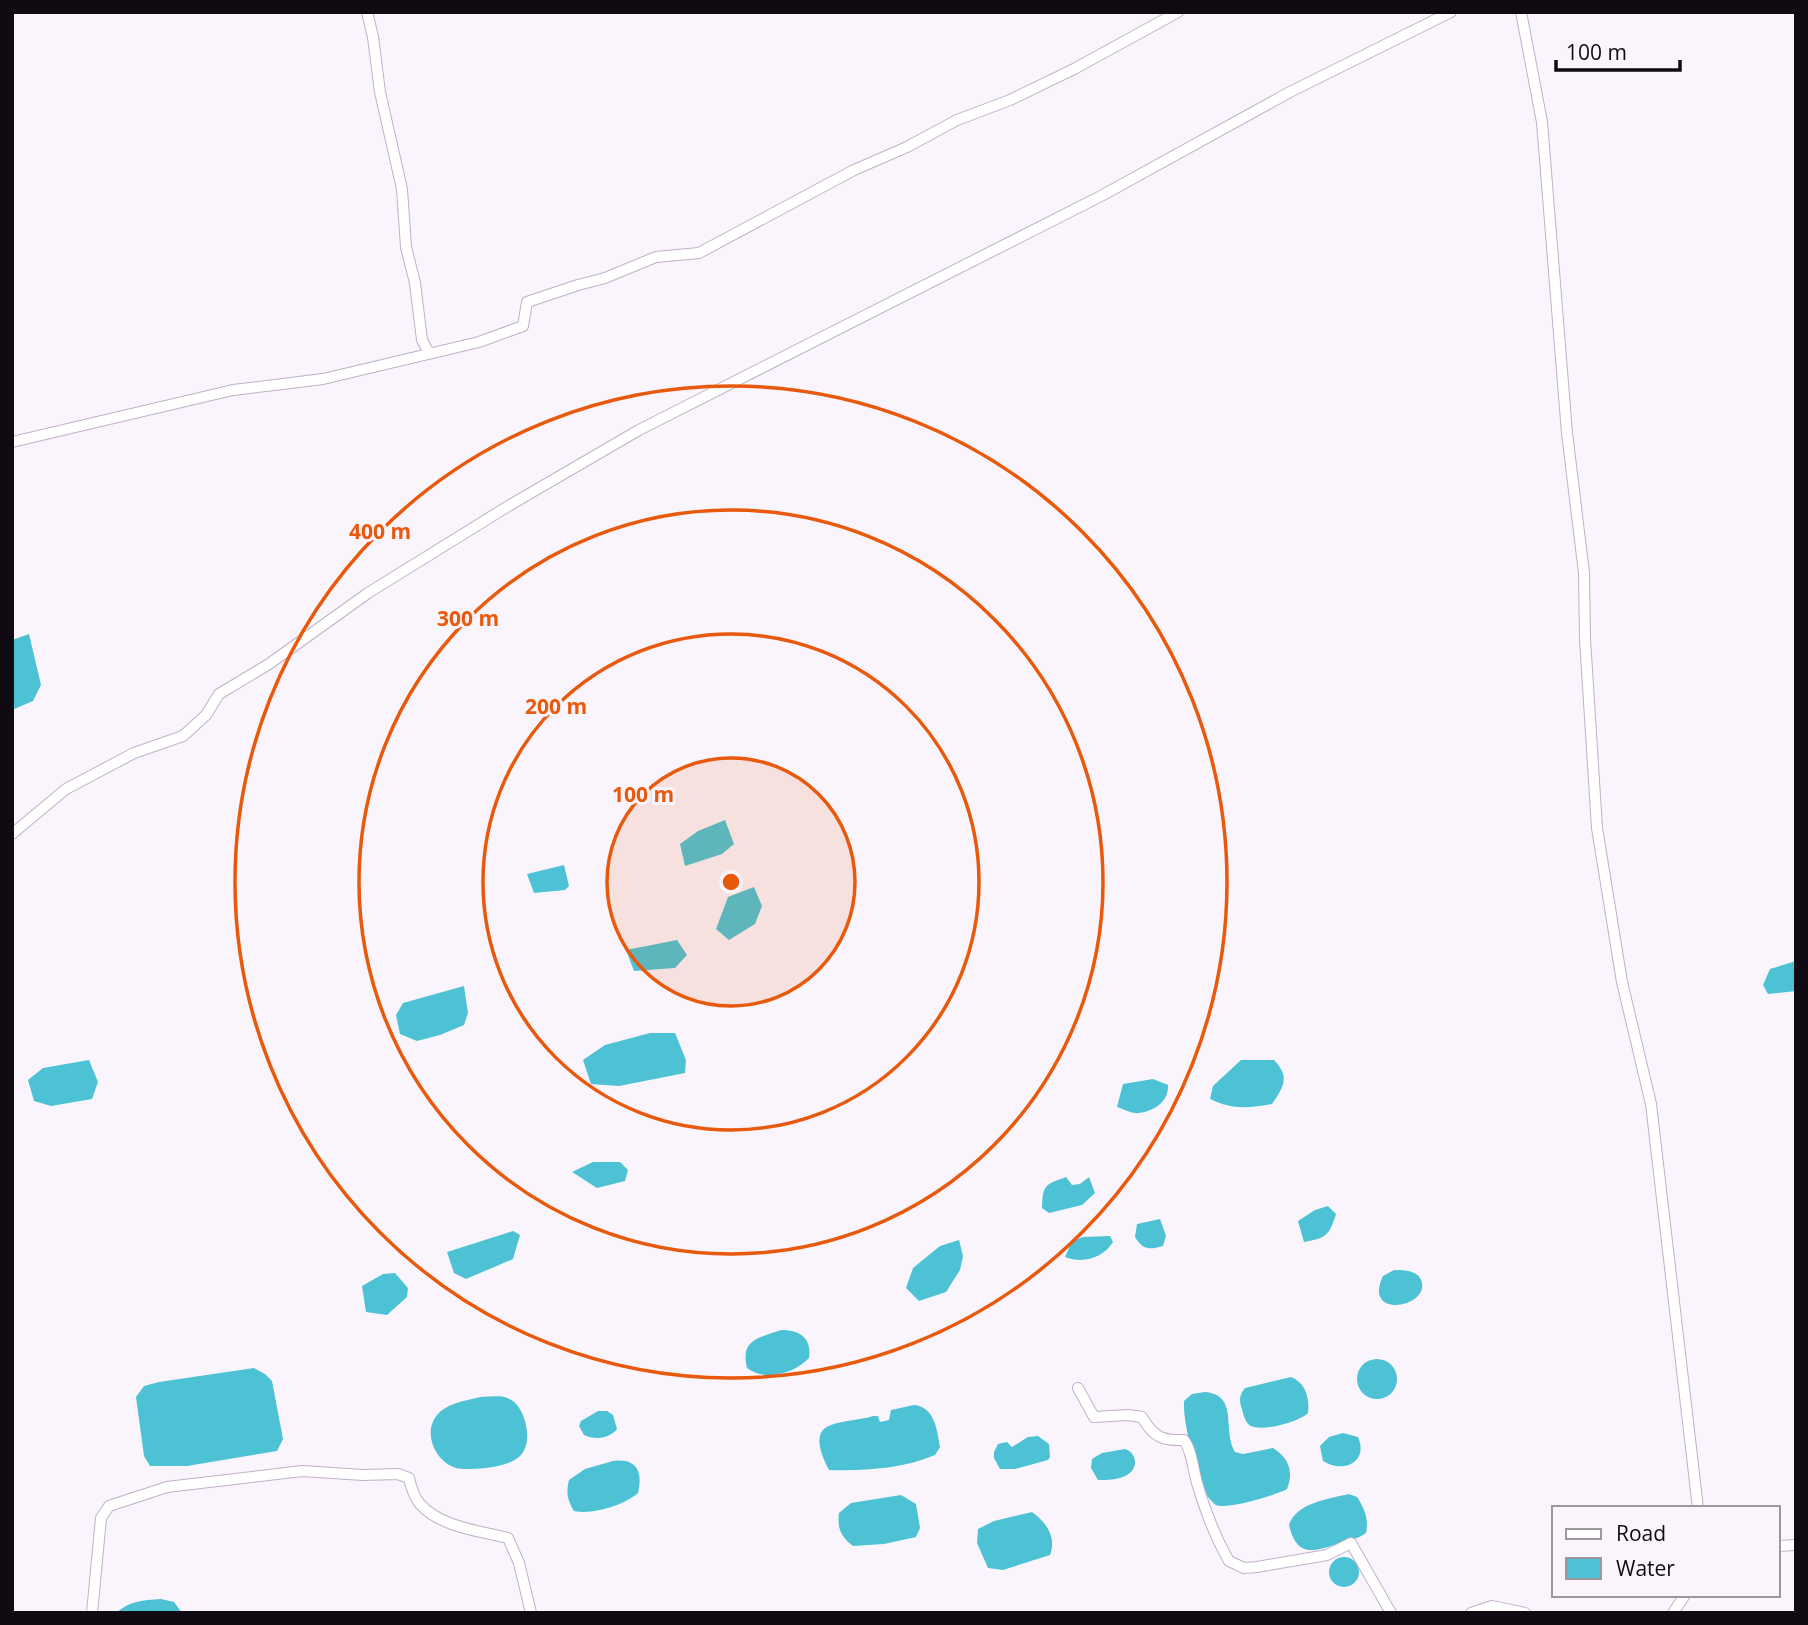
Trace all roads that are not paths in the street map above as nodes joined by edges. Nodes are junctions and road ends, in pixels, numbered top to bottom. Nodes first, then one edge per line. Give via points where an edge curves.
1 (367, 12) edge
2 (1178, 12) edge
3 (1451, 12) edge
4 (1521, 12) edge
5 (429, 354) junction
6 (12, 442) edge
7 (12, 834) edge
8 (1077, 1388) dead end
9 (1698, 1506) edge
10 (1684, 1597) edge
11 (92, 1613) edge
12 (531, 1613) edge
13 (1391, 1613) edge
14 (1471, 1613) edge
15 (1525, 1613) edge
16 (1673, 1613) edge

1 - 5 street via 402,189 406,247 422,340
2 - 5 street via 1074,69 854,170 699,253 656,257 527,302 523,326
3 - 7 street via 639,430 368,593 219,694 206,715 183,736 134,753 66,789
4 - 9 street via 1542,122 1567,433 1584,573 1597,828 1622,982 1651,1104
5 - 6 street via 323,379 233,390
8 - 13 street via 1094,1417 1142,1417 1159,1438 1184,1440 1209,1519 1229,1561 1244,1568 1256,1567 1327,1555 1352,1543
10 - 16 street
11 - 12 street via 101,1518 108,1506 167,1486 302,1471 398,1474 409,1478 418,1503 432,1515 508,1538
14 - 15 street via 1492,1605

